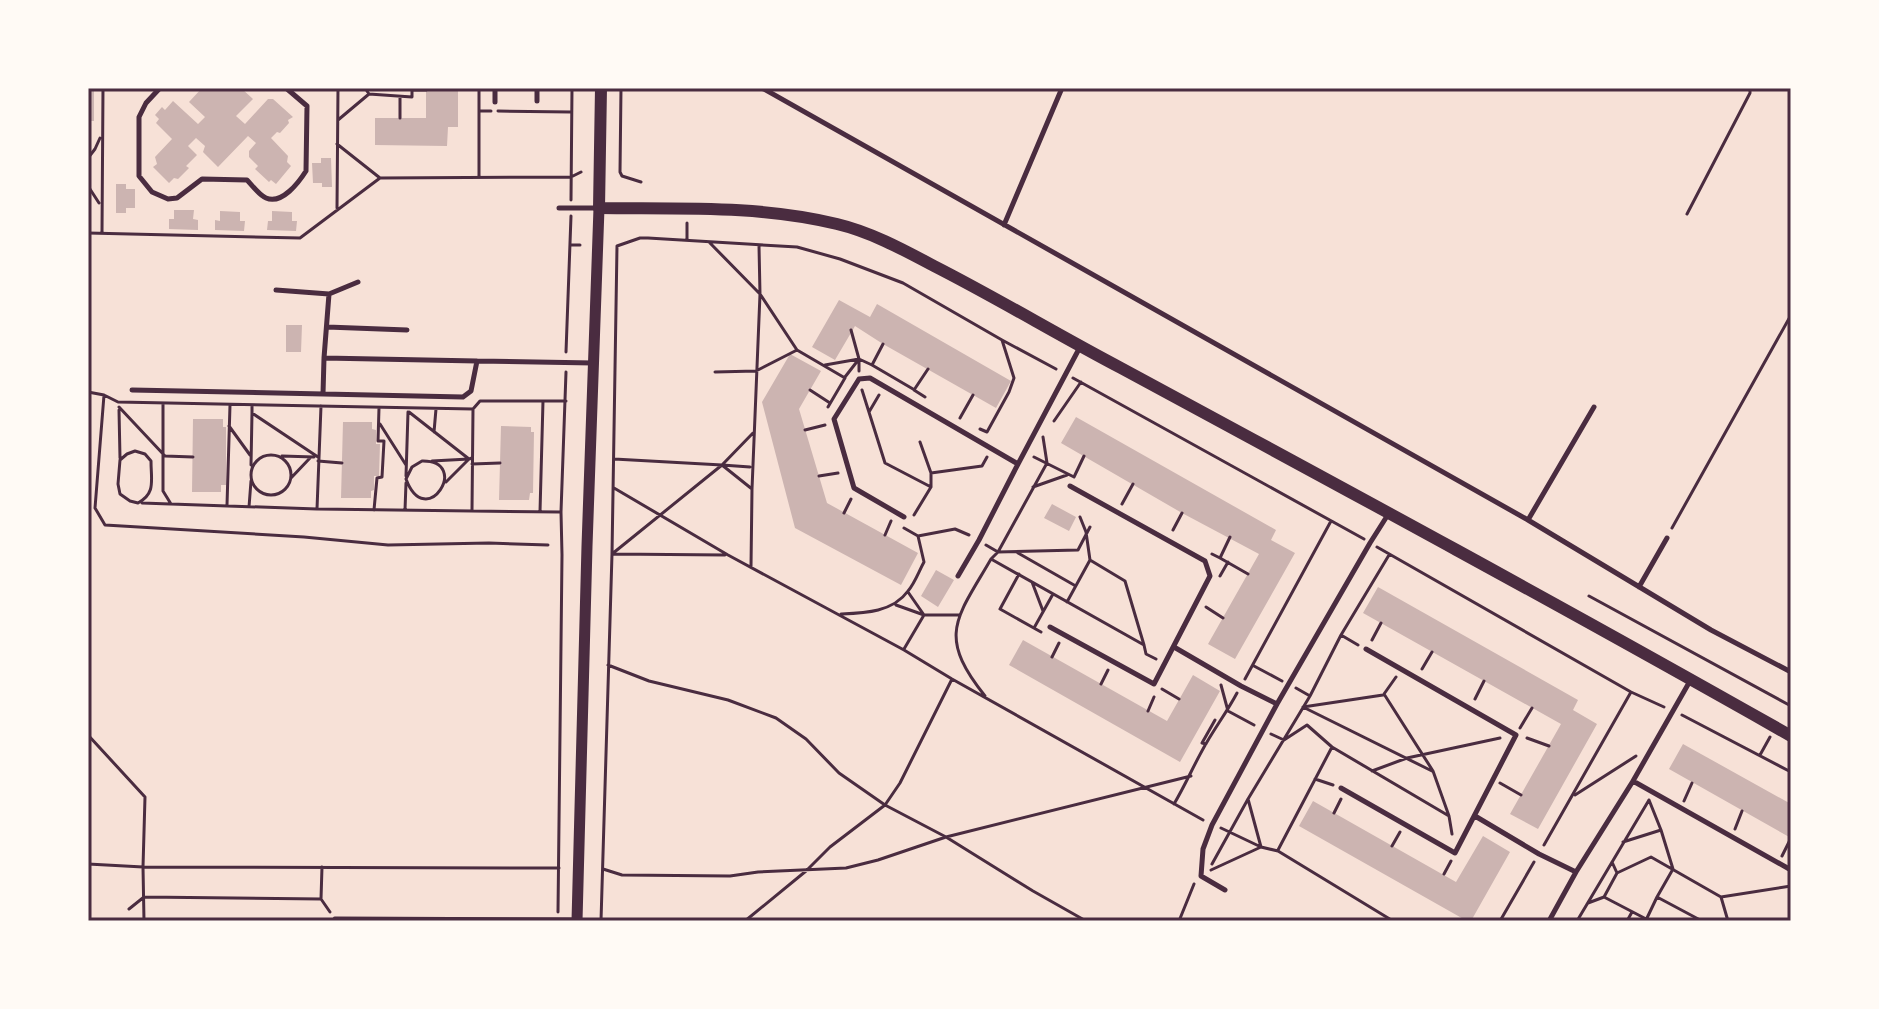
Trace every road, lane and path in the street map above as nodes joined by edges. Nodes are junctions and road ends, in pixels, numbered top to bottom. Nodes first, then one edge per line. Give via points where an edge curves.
1 (103, 88) edge
2 (160, 88) edge
3 (286, 88) edge
4 (331, 88) edge
5 (338, 88) edge
6 (365, 88) edge
7 (479, 88) edge
8 (495, 88) edge
9 (537, 88) edge
10 (572, 88) edge
11 (601, 88) edge
12 (621, 88) edge
13 (762, 88) edge
14 (1062, 88) edge
15 (1750, 88) edge
16 (412, 89) edge
17 (426, 90) dead end
18 (338, 94) junction
19 (369, 94) junction
20 (400, 97) junction
21 (537, 101) dead end
22 (495, 102) dead end
23 (479, 111) junction
24 (571, 112) junction
25 (400, 118) dead end
26 (337, 121) junction
27 (102, 133) junction
28 (337, 144) junction
29 (88, 158) edge
30 (581, 172) dead end
31 (479, 177) junction
32 (571, 177) junction
33 (380, 178) junction
34 (641, 182) dead end
35 (88, 186) edge
36 (101, 206) junction
37 (559, 208) dead end
38 (571, 208) junction
39 (599, 208) junction
40 (688, 209) junction
41 (337, 210) junction
42 (1687, 214) dead end
43 (1004, 225) junction
44 (88, 233) edge
45 (102, 234) junction
46 (687, 239) junction
47 (708, 241) junction
48 (570, 245) junction
49 (580, 245) dead end
50 (759, 246) junction
51 (358, 282) dead end
52 (276, 290) dead end
53 (329, 294) junction
54 (760, 294) junction
55 (1791, 315) edge
56 (327, 327) junction
57 (407, 330) dead end
58 (851, 330) dead end
59 (1002, 340) junction
60 (883, 344) dead end
61 (1080, 347) junction
62 (797, 350) dead end
63 (324, 358) junction
64 (859, 359) junction
65 (477, 361) junction
66 (566, 362) junction
67 (594, 363) junction
68 (824, 365) dead end
69 (872, 365) junction
70 (928, 369) dead end
71 (756, 371) junction
72 (715, 372) dead end
73 (1066, 374) junction
74 (845, 378) dead end
75 (859, 379) junction
76 (1081, 382) junction
77 (868, 385) dead end
78 (132, 390) dead end
79 (810, 390) dead end
80 (881, 390) dead end
81 (914, 390) junction
82 (481, 391) dead end
83 (88, 392) edge
84 (323, 394) junction
85 (104, 395) junction
86 (973, 395) dead end
87 (926, 397) dead end
88 (480, 401) junction
89 (543, 401) junction
90 (566, 401) junction
91 (830, 403) dead end
92 (119, 404) junction
93 (163, 404) junction
94 (230, 405) junction
95 (252, 405) junction
96 (321, 406) junction
97 (1594, 407) dead end
98 (379, 408) junction
99 (436, 409) junction
100 (473, 409) junction
101 (406, 410) junction
102 (869, 412) junction
103 (252, 413) junction
104 (960, 418) dead end
105 (379, 422) junction
106 (825, 425) dead end
107 (974, 425) dead end
108 (1050, 425) dead end
109 (229, 426) junction
110 (805, 430) dead end
111 (434, 432) junction
112 (753, 433) junction
113 (920, 442) dead end
114 (992, 448) junction
115 (165, 456) junction
116 (279, 456) junction
117 (1084, 456) dead end
118 (193, 457) dead end
119 (251, 457) junction
120 (311, 457) junction
121 (318, 459) junction
122 (614, 459) junction
123 (120, 460) junction
124 (471, 460) junction
125 (428, 461) junction
126 (342, 463) dead end
127 (500, 463) dead end
128 (1047, 463) junction
129 (1018, 464) junction
130 (406, 465) junction
131 (722, 465) junction
132 (752, 467) junction
133 (251, 473) junction
134 (838, 473) dead end
135 (931, 473) junction
136 (1069, 474) junction
137 (819, 476) dead end
138 (291, 478) junction
139 (406, 479) junction
140 (445, 483) junction
141 (1133, 484) dead end
142 (1070, 486) dead end
143 (931, 487) junction
144 (1033, 487) junction
145 (613, 488) junction
146 (752, 489) junction
147 (1111, 497) dead end
148 (851, 499) dead end
149 (138, 503) junction
150 (171, 504) junction
151 (227, 507) junction
152 (249, 507) junction
153 (317, 509) junction
154 (374, 510) junction
155 (405, 510) junction
156 (472, 511) junction
157 (540, 512) junction
158 (561, 512) junction
159 (844, 513) dead end
160 (1182, 513) dead end
161 (1389, 513) junction
162 (660, 516) junction
163 (904, 517) dead end
164 (1080, 517) dead end
165 (912, 518) dead end
166 (1528, 520) junction
167 (891, 521) dead end
168 (1331, 521) junction
169 (1090, 527) dead end
170 (1173, 531) dead end
171 (1086, 532) junction
172 (885, 535) dead end
173 (1230, 537) dead end
174 (1667, 538) joint
175 (979, 540) junction
176 (1370, 543) junction
177 (548, 545) dead end
178 (1078, 550) junction
179 (998, 552) junction
180 (1208, 552) dead end
181 (1018, 553) junction
182 (1390, 553) junction
183 (612, 554) junction
184 (728, 555) junction
185 (1090, 557) junction
186 (1220, 558) junction
187 (991, 559) junction
188 (1228, 562) junction
189 (751, 567) junction
190 (1248, 574) dead end
191 (958, 576) dead end
192 (1032, 582) junction
193 (1216, 584) dead end
194 (1075, 586) junction
195 (1639, 587) junction
196 (908, 592) junction
197 (1053, 594) junction
198 (1589, 596) dead end
199 (1067, 602) junction
200 (895, 605) junction
201 (1043, 611) junction
202 (837, 615) junction
203 (924, 615) junction
204 (959, 615) junction
205 (1199, 616) dead end
206 (1223, 618) dead end
207 (1381, 623) dead end
208 (1050, 627) dead end
209 (1034, 628) dead end
210 (1341, 635) junction
211 (1059, 643) dead end
212 (1144, 645) junction
213 (1174, 647) junction
214 (1366, 649) junction
215 (904, 650) junction
216 (1432, 652) dead end
217 (1052, 657) dead end
218 (1165, 663) junction
219 (608, 665) junction
220 (1400, 669) junction
221 (1108, 670) dead end
222 (1791, 672) edge
223 (1691, 678) junction
224 (952, 679) junction
225 (1417, 679) junction
226 (1484, 681) dead end
227 (1243, 683) junction
228 (1101, 684) dead end
229 (1252, 684) dead end
230 (1160, 688) dead end
231 (1631, 692) junction
232 (1237, 693) junction
233 (1384, 694) junction
234 (1154, 697) dead end
235 (1247, 698) dead end
236 (987, 699) junction
237 (1179, 699) dead end
238 (1277, 704) junction
239 (1791, 706) edge
240 (1303, 707) junction
241 (1532, 708) dead end
242 (1469, 709) junction
243 (1148, 711) dead end
244 (1228, 711) junction
245 (1673, 711) junction
246 (1215, 720) dead end
247 (1776, 727) junction
248 (1263, 730) junction
249 (88, 735) edge
250 (1516, 735) junction
251 (1791, 736) edge
252 (1284, 740) junction
253 (1206, 744) junction
254 (1654, 744) junction
255 (1549, 746) dead end
256 (1332, 747) junction
257 (1422, 754) junction
258 (1760, 755) junction
259 (1407, 758) junction
260 (1372, 771) junction
261 (1433, 771) junction
262 (1791, 772) edge
263 (1191, 776) junction
264 (1315, 779) junction
265 (1494, 779) junction
266 (1633, 781) junction
267 (1692, 783) dead end
268 (1145, 788) junction
269 (1343, 789) junction
270 (1521, 795) dead end
271 (1572, 797) junction
272 (1248, 799) junction
273 (1684, 801) dead end
274 (1174, 804) junction
275 (885, 805) junction
276 (1742, 811) dead end
277 (1334, 813) dead end
278 (1449, 816) junction
279 (1475, 816) junction
280 (1405, 824) junction
281 (1212, 825) junction
282 (1735, 829) dead end
283 (1661, 830) junction
284 (1230, 831) junction
285 (946, 837) junction
286 (1791, 838) edge
287 (1623, 842) junction
288 (1392, 846) dead end
289 (1261, 847) junction
290 (1278, 851) junction
291 (1455, 853) junction
292 (1539, 854) junction
293 (1791, 861) edge
294 (1612, 862) junction
295 (88, 864) edge
296 (143, 867) junction
297 (322, 867) junction
298 (559, 868) junction
299 (603, 869) junction
300 (1673, 869) junction
301 (1791, 870) edge
302 (806, 871) junction
303 (1208, 872) dead end
304 (1576, 872) junction
305 (1617, 873) junction
306 (1444, 874) dead end
307 (1791, 886) edge
308 (1225, 890) dead end
309 (144, 897) junction
310 (1604, 897) junction
311 (1657, 897) junction
312 (1721, 897) junction
313 (321, 899) junction
314 (1588, 903) junction
315 (129, 909) dead end
316 (1632, 912) junction
317 (334, 920) edge
318 (558, 920) edge
319 (577, 920) edge
320 (1648, 920) edge
321 (144, 921) edge
322 (601, 921) edge
323 (745, 921) edge
324 (1086, 921) edge
325 (1393, 921) edge
326 (1500, 921) edge
327 (1549, 921) edge
328 (1577, 921) edge
329 (1627, 921) edge
330 (1702, 921) edge
331 (1728, 921) edge

1 - 27 path
2 - 3 lane via 139,117 139,176 152,192 177,198 202,179 247,180 264,197 276,200 306,171 307,106
4 - 18 path
5 - 18 path
6 - 19 path
7 - 23 path
8 - 22 lane
9 - 21 lane
10 - 24 path
11 - 39 main road
12 - 34 path via 620,172
13 - 43 lane
14 - 43 lane
15 - 42 path
16 - 17 path
16 - 20 path via 412,97
18 - 26 path
19 - 20 path
19 - 26 path
20 - 25 path
23 - 24 path
23 - 31 path
24 - 32 path
26 - 28 path
27 - 29 path
27 - 36 path
28 - 33 path
28 - 41 path
30 - 32 path
31 - 32 path
31 - 33 path
32 - 38 path
33 - 41 path
35 - 36 path
36 - 45 path
37 - 38 lane
38 - 39 lane
38 - 48 path
39 - 40 main road
39 - 67 street
40 - 46 path
40 - 61 main road via 839,224 895,246
41 - 45 path via 300,238
43 - 166 lane
44 - 45 path
46 - 47 path
46 - 122 path via 640,238 615,246
47 - 50 path
47 - 54 path
48 - 49 path
48 - 66 path
50 - 54 path
50 - 59 path via 797,247 903,283
51 - 53 lane
52 - 53 lane
53 - 56 lane
54 - 71 path
55 - 174 path
56 - 57 lane
56 - 63 lane
58 - 64 path
59 - 73 path
59 - 107 path via 1014,378 987,432
60 - 69 path
61 - 73 lane
61 - 161 main road
62 - 71 path
63 - 65 lane
63 - 84 lane
64 - 68 path
64 - 69 path
64 - 74 path
64 - 75 path
65 - 66 lane
65 - 84 lane via 471,391 463,397
66 - 67 lane
66 - 90 path
67 - 319 street
69 - 81 path
70 - 81 path
71 - 72 path
71 - 112 path
73 - 76 path
73 - 129 lane
75 - 114 lane via 870,378
75 - 163 lane via 834,419 854,488
76 - 108 path
76 - 168 path
77 - 102 path via 859,389
78 - 84 lane
79 - 91 path
80 - 102 path
81 - 87 path
82 - 88 path
83 - 85 path
85 - 92 path
85 - 177 path via 95,508 105,525 388,545
86 - 104 path
88 - 89 path
88 - 100 path
89 - 90 path
89 - 157 path
90 - 158 path
92 - 93 path
92 - 115 path
92 - 123 path
93 - 94 path
93 - 115 path
94 - 95 path
94 - 109 path
95 - 96 path
95 - 103 path
96 - 98 path
96 - 121 path
97 - 166 lane
98 - 101 path
98 - 105 path
99 - 100 path
99 - 101 path
99 - 111 path
100 - 124 path
101 - 111 path
101 - 130 path
102 - 143 path via 885,463
103 - 119 path
103 - 121 path
105 - 130 path
105 - 154 path via 382,477 377,478
106 - 110 path
109 - 119 path
109 - 151 path
111 - 124 path
112 - 131 path
112 - 132 path
113 - 135 path
114 - 129 lane
114 - 135 path via 982,466
115 - 118 path
115 - 150 path via 163,491
116 - 120 path
116 - 133 path via 260,458
116 - 138 path via 289,465
117 - 136 path via 1074,477
119 - 133 path
120 - 121 path
120 - 138 path
121 - 126 path
121 - 153 path
122 - 131 path
122 - 145 path
123 - 149 path via 120,494
123 - 149 path via 135,451 151,461 150,492
124 - 125 path
124 - 127 path
124 - 140 path
124 - 156 path
125 - 139 path via 416,463
125 - 140 path via 440,466
128 - 128 path via 1045,449 1043,436 1033,457
128 - 136 path
128 - 144 path
129 - 175 lane
130 - 139 path
131 - 132 path
131 - 146 path
131 - 162 path
132 - 146 path
133 - 138 path via 255,486 272,495 284,490
133 - 152 path
134 - 137 path
135 - 143 path
136 - 144 path
139 - 140 path via 415,495 427,498 439,494
139 - 155 path
141 - 147 path via 1123,504
142 - 213 lane via 1205,561 1210,576
143 - 165 path
144 - 179 path
145 - 162 path
145 - 183 path
146 - 189 path
148 - 159 path
149 - 150 path
150 - 151 path
151 - 152 path
152 - 153 path
153 - 154 path
154 - 155 path
155 - 156 path
156 - 157 path
157 - 158 path
158 - 298 path
160 - 170 path
161 - 176 lane
161 - 223 main road
162 - 183 path
162 - 184 path
164 - 171 path
166 - 195 lane
167 - 172 path
168 - 176 path
168 - 227 path
169 - 171 path
171 - 178 path
171 - 185 path
173 - 186 path
174 - 195 lane
175 - 191 lane
175 - 196 path via 955,529 918,536 924,562
176 - 182 path
176 - 238 lane
178 - 181 path
178 - 185 path
179 - 181 path
179 - 187 path
180 - 186 path
181 - 194 path
182 - 210 path
182 - 231 path
183 - 184 path
183 - 219 path
184 - 189 path
185 - 194 path
185 - 212 path via 1125,581
186 - 188 path
187 - 192 path
187 - 204 path
188 - 190 path
188 - 193 path
189 - 202 path
192 - 197 path
192 - 201 path
194 - 199 path
195 - 222 lane
196 - 200 path
196 - 203 path
197 - 199 path
197 - 201 path
198 - 239 path
199 - 212 path
200 - 202 path
200 - 203 path
201 - 209 path
202 - 215 path
203 - 204 path
203 - 215 path
204 - 236 path via 956,646 961,662
205 - 206 path via 1205,606
207 - 214 path
208 - 218 lane via 1154,684
210 - 214 path
210 - 240 path
211 - 217 path
212 - 218 path via 1146,654
213 - 218 lane
213 - 227 lane
214 - 220 lane
215 - 224 path
216 - 225 path
219 - 275 path via 776,718
219 - 299 path
220 - 225 lane
220 - 233 path
221 - 228 path
223 - 245 lane
223 - 247 main road
224 - 236 path
224 - 275 path
225 - 242 lane
226 - 242 path
227 - 229 path
227 - 232 path
227 - 238 lane
230 - 237 path
231 - 245 path
231 - 271 path
232 - 235 path
232 - 244 path
232 - 244 path via 1221,684
233 - 240 path
233 - 257 path
234 - 243 path
236 - 268 path
238 - 248 lane
240 - 252 path
240 - 259 path
241 - 250 path
242 - 250 lane
244 - 248 path
244 - 253 path
245 - 254 lane
245 - 258 path
246 - 253 path via 1202,743
247 - 251 main road
247 - 258 path
248 - 252 path
248 - 281 lane
249 - 296 path via 145,797
250 - 255 path
250 - 257 path
250 - 265 lane
252 - 256 path via 1307,725
252 - 272 path
253 - 263 path
254 - 266 lane
254 - 271 path
256 - 260 path
256 - 264 path
257 - 259 path
257 - 261 path
258 - 262 path
259 - 260 path
259 - 261 path
260 - 278 path
261 - 278 path
263 - 268 path
263 - 274 path
264 - 269 path
264 - 290 path
265 - 270 path
265 - 279 lane
266 - 301 lane
266 - 304 lane
267 - 273 path
268 - 274 path
268 - 285 path
269 - 277 path
269 - 280 lane
271 - 292 path
272 - 284 path
272 - 289 path
274 - 281 path
275 - 285 path
275 - 302 path
276 - 282 path
278 - 291 path
279 - 291 lane
279 - 292 lane
280 - 288 path
280 - 291 lane
281 - 284 path
281 - 308 lane via 1201,876
283 - 287 path
283 - 287 path via 1649,800
283 - 300 path
284 - 289 path
285 - 302 path via 846,868
285 - 324 path
286 - 293 path via 1782,856
287 - 294 path
289 - 290 path
289 - 303 path
290 - 325 path
291 - 306 path
292 - 304 lane
292 - 326 path
294 - 305 path
294 - 314 path
295 - 296 path
296 - 297 path
296 - 309 path
297 - 298 path
297 - 313 path
298 - 318 path
299 - 302 path via 622,875
299 - 322 path
300 - 305 path via 1651,857
300 - 311 path
300 - 312 path
302 - 323 path
304 - 327 lane
305 - 310 path
307 - 312 path
309 - 313 path
309 - 315 path
309 - 321 path
310 - 314 path
310 - 316 path
311 - 320 path
311 - 330 path
312 - 331 path
313 - 317 path
314 - 328 path
316 - 320 path
316 - 329 path
317 - 318 lane
318 - 319 lane

